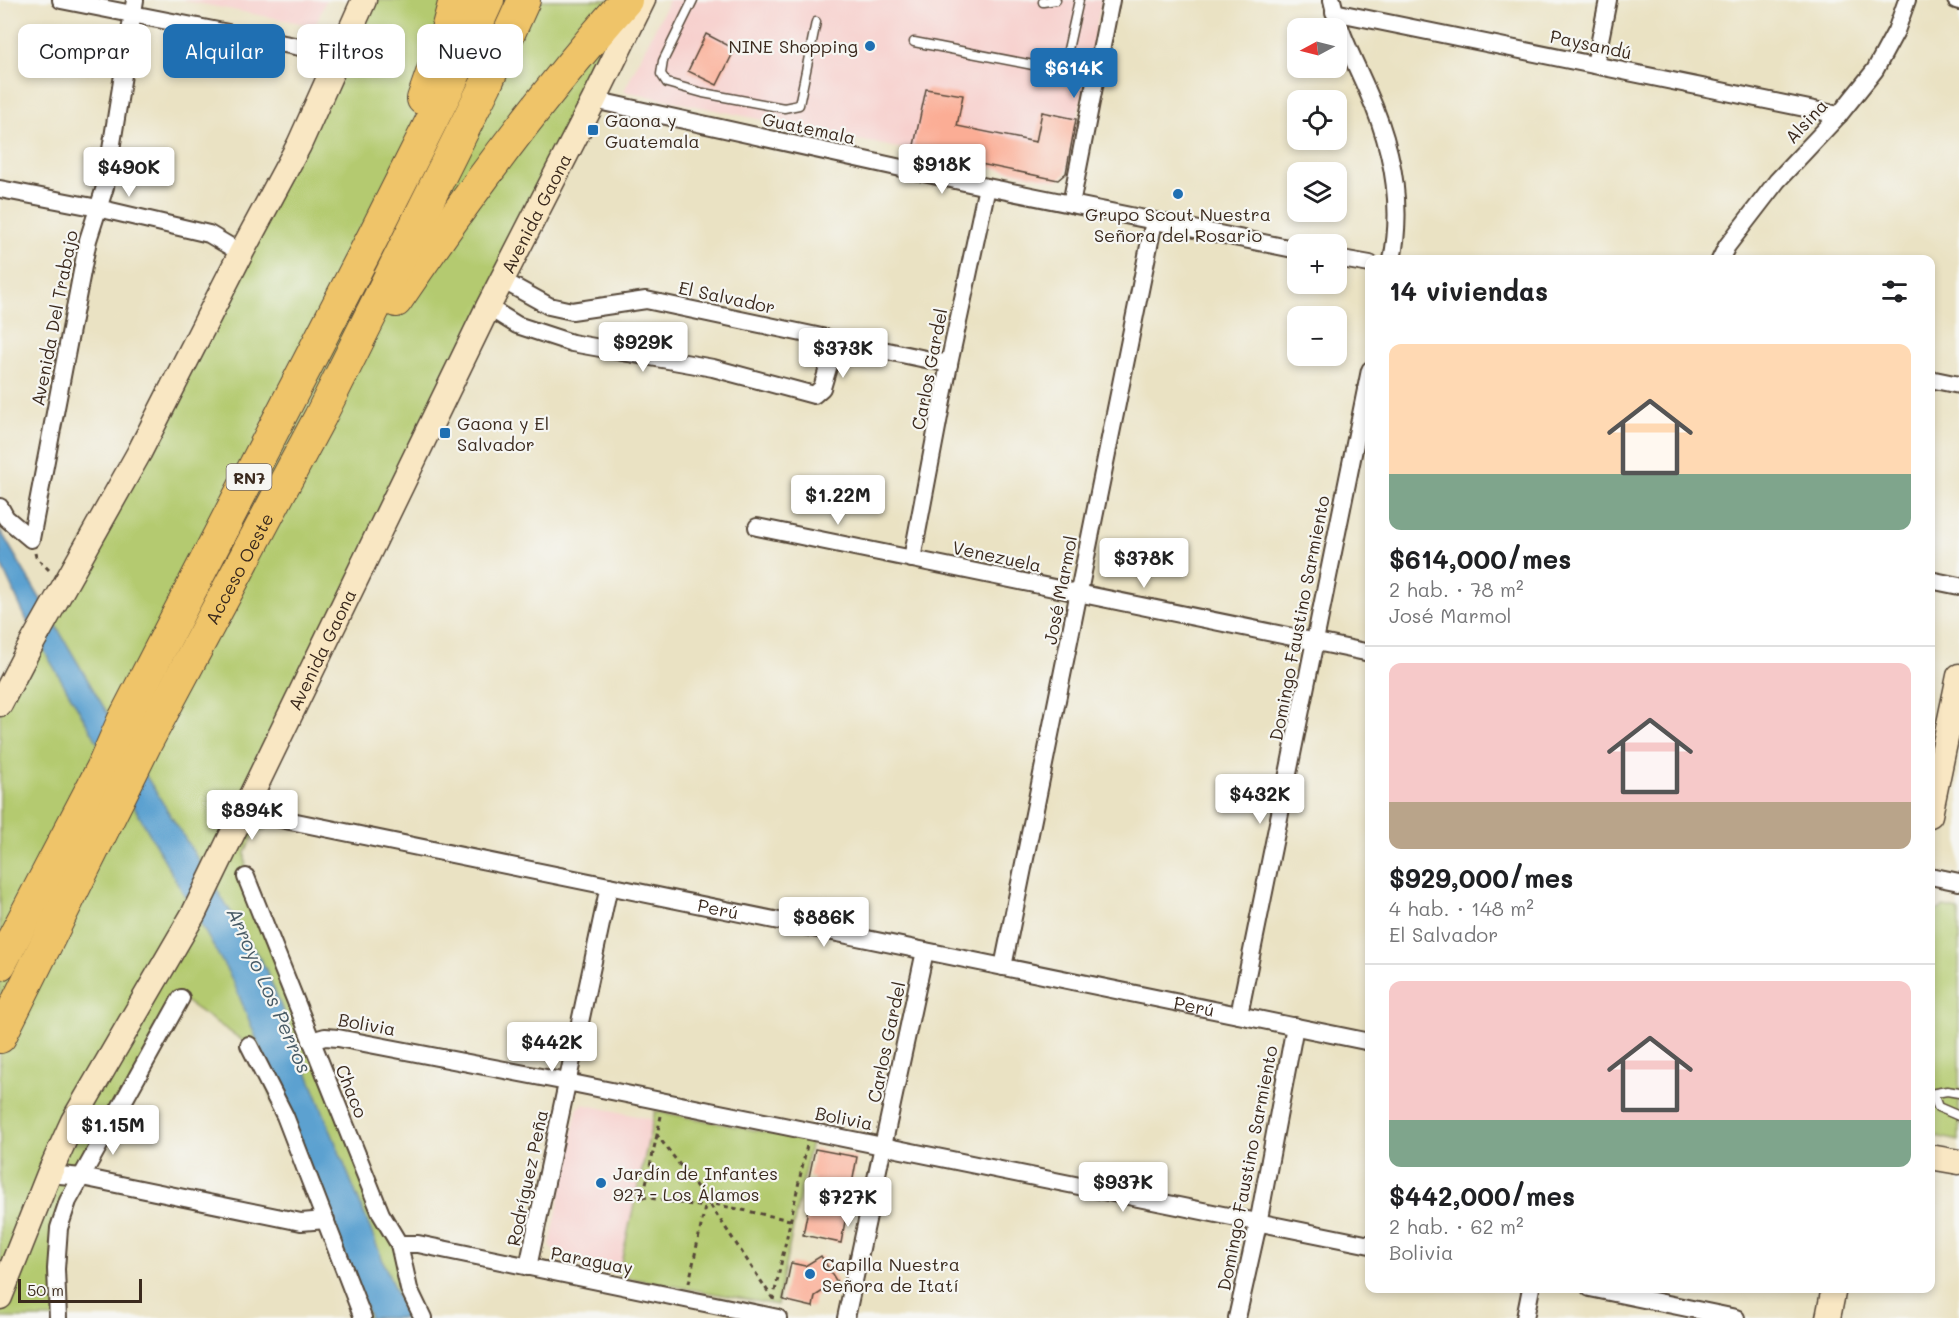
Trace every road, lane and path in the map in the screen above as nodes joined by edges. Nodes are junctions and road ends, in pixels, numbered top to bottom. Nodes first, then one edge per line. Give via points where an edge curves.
1 (61, 0) edge
2 (363, 0) edge
3 (455, 0) edge
4 (488, 0) edge
5 (524, 0) edge
6 (626, 0) edge
7 (643, 0) edge
8 (693, 0) edge
9 (1056, 0) edge
10 (1079, 0) edge
11 (1111, 0) edge
12 (1608, 0) edge
13 (1907, 0) edge
14 (1043, 2) dead end
15 (1333, 6) edge
16 (134, 7) edge
17 (816, 22) dead end
18 (353, 24) edge
19 (914, 42) dead end
20 (297, 45) edge
21 (1595, 65) junction
22 (329, 78) edge
23 (594, 100) junction
24 (1839, 115) junction
25 (987, 187) junction
26 (0, 189) edge
27 (1071, 204) junction
28 (98, 208) junction
29 (1154, 221) junction
30 (375, 233) junction
31 (1287, 248) edge
32 (241, 253) junction
33 (1393, 255) edge
34 (1722, 255) edge
35 (1347, 260) edge
36 (1365, 263) edge
37 (502, 280) junction
38 (488, 307) junction
39 (836, 341) junction
40 (949, 364) junction
41 (1935, 380) edge
42 (1959, 385) edge
43 (1365, 395) edge
44 (320, 417) junction
45 (0, 507) edge
46 (757, 527) dead end
47 (31, 538) junction
48 (912, 559) junction
49 (1935, 581) edge
50 (1959, 586) edge
51 (61, 591) junction
52 (1079, 593) junction
53 (1315, 642) junction
54 (1365, 652) edge
55 (1959, 676) edge
56 (0, 704) edge
57 (1935, 768) edge
58 (242, 812) junction
59 (246, 877) dead end
60 (1935, 877) edge
61 (1959, 882) edge
62 (609, 886) junction
63 (925, 951) junction
64 (0, 964) edge
65 (1003, 967) junction
66 (181, 998) dead end
67 (1239, 1015) junction
68 (1295, 1026) junction
69 (0, 1037) edge
70 (311, 1041) junction
71 (1365, 1041) edge
72 (249, 1045) dead end
73 (567, 1082) junction
74 (1935, 1093) edge
75 (1959, 1093) edge
76 (664, 1101) junction
77 (1935, 1101) edge
78 (1959, 1116) edge
79 (810, 1131) junction
80 (657, 1135) junction
81 (884, 1146) junction
82 (1935, 1158) edge
83 (1959, 1162) edge
84 (49, 1174) junction
85 (82, 1177) junction
86 (707, 1205) junction
87 (326, 1220) junction
88 (790, 1220) junction
89 (1258, 1224) junction
90 (399, 1244) junction
91 (1365, 1244) edge
92 (528, 1267) junction
93 (1530, 1293) edge
94 (1614, 1293) edge
95 (1833, 1293) edge
96 (0, 1297) edge
97 (685, 1299) junction
98 (773, 1299) junction
99 (773, 1317) edge
100 (58, 1318) edge
101 (363, 1318) edge
102 (423, 1318) edge
103 (846, 1318) edge
104 (1237, 1318) edge
105 (1525, 1318) edge
106 (1736, 1318) edge
107 (1828, 1318) edge

1 - 16 street
2 - 18 street
3 - 30 highway
4 - 30 highway, Acceso Oeste / RN7
5 - 44 highway, Acceso Oeste / RN7
6 - 44 highway via 550,88 463,203
7 - 23 street, Avenida Gaona
8 - 17 lane via 663,62 661,75 667,83 749,102 784,108 799,105
9 - 14 lane
10 - 19 lane via 1067,54 1054,62 1033,65
11 - 27 street
12 - 21 street
13 - 24 street, Alsina via 1875,70
15 - 21 street, Paysandú
15 - 33 street via 1384,134 1398,208
16 - 20 street
16 - 28 street, Avenida Del Trabajo via 105,187
21 - 24 street, Paysandú
22 - 32 street
23 - 25 street, Guatemala
23 - 37 street, Avenida Gaona
24 - 34 street, Alsina via 1777,181
25 - 27 street, Guatemala
25 - 40 street, Carlos Gardel
26 - 28 street
27 - 29 street, Guatemala
28 - 32 street via 209,234
28 - 47 street, Avenida Del Trabajo via 88,240
29 - 31 street, Guatemala
29 - 52 street, José Marmol
30 - 64 highway, Acceso Oeste / RN7
32 - 51 street via 139,453
35 - 36 street
37 - 38 street, Avenida Gaona
37 - 39 street, El Salvador via 549,306 572,311 646,300
38 - 39 street via 517,325 572,343 713,368 814,395 822,388
38 - 58 street, Avenida Gaona
39 - 40 street, El Salvador
40 - 48 street, Carlos Gardel
41 - 42 street
43 - 53 street, Domingo Faustino Sarmiento
44 - 69 highway, Acceso Oeste / RN7 via 146,743
45 - 47 street via 6,518
46 - 48 street, Venezuela
47 - 51 path via 36,557
48 - 52 street, Venezuela
49 - 50 street
51 - 56 street
52 - 53 street, Venezuela
52 - 65 street, José Marmol
53 - 54 street, Venezuela
53 - 67 street, Domingo Faustino Sarmiento
55 - 57 street
58 - 62 street, Perú
58 - 84 street, Avenida Gaona via 194,913 74,1121
59 - 70 street, Chaco
60 - 61 street
62 - 63 street, Perú
62 - 73 street, Rodríguez Peña
63 - 65 street, Perú
63 - 81 street, Carlos Gardel
65 - 67 street, Perú
66 - 85 street
67 - 68 street, Perú
68 - 71 street, Perú
68 - 89 street, Domingo Faustino Sarmiento
70 - 73 street, Bolivia via 338,1038
70 - 90 street, Chaco via 381,1214
72 - 87 street via 285,1116
73 - 76 street, Bolivia
73 - 92 street, Rodríguez Peña
74 - 75 lane
76 - 79 street, Bolivia
76 - 80 path
77 - 78 lane via 1938,1107
79 - 81 street, Bolivia
79 - 88 path
80 - 86 path
80 - 86 path via 643,1197
81 - 89 street, Bolivia
81 - 103 street, Carlos Gardel
82 - 83 street
84 - 85 street
84 - 96 street, Avenida Gaona
85 - 87 street via 301,1222
85 - 100 street via 59,1228
86 - 88 path
86 - 97 path
86 - 98 path
87 - 101 street
88 - 98 path
89 - 91 street, Bolivia
89 - 104 street, Domingo Faustino Sarmiento
90 - 92 street, Paraguay via 418,1244
90 - 102 street, Chaco via 408,1289
92 - 97 street, Paraguay
93 - 105 street
94 - 106 street
95 - 107 street
97 - 99 street, Paraguay
98 - 99 path

